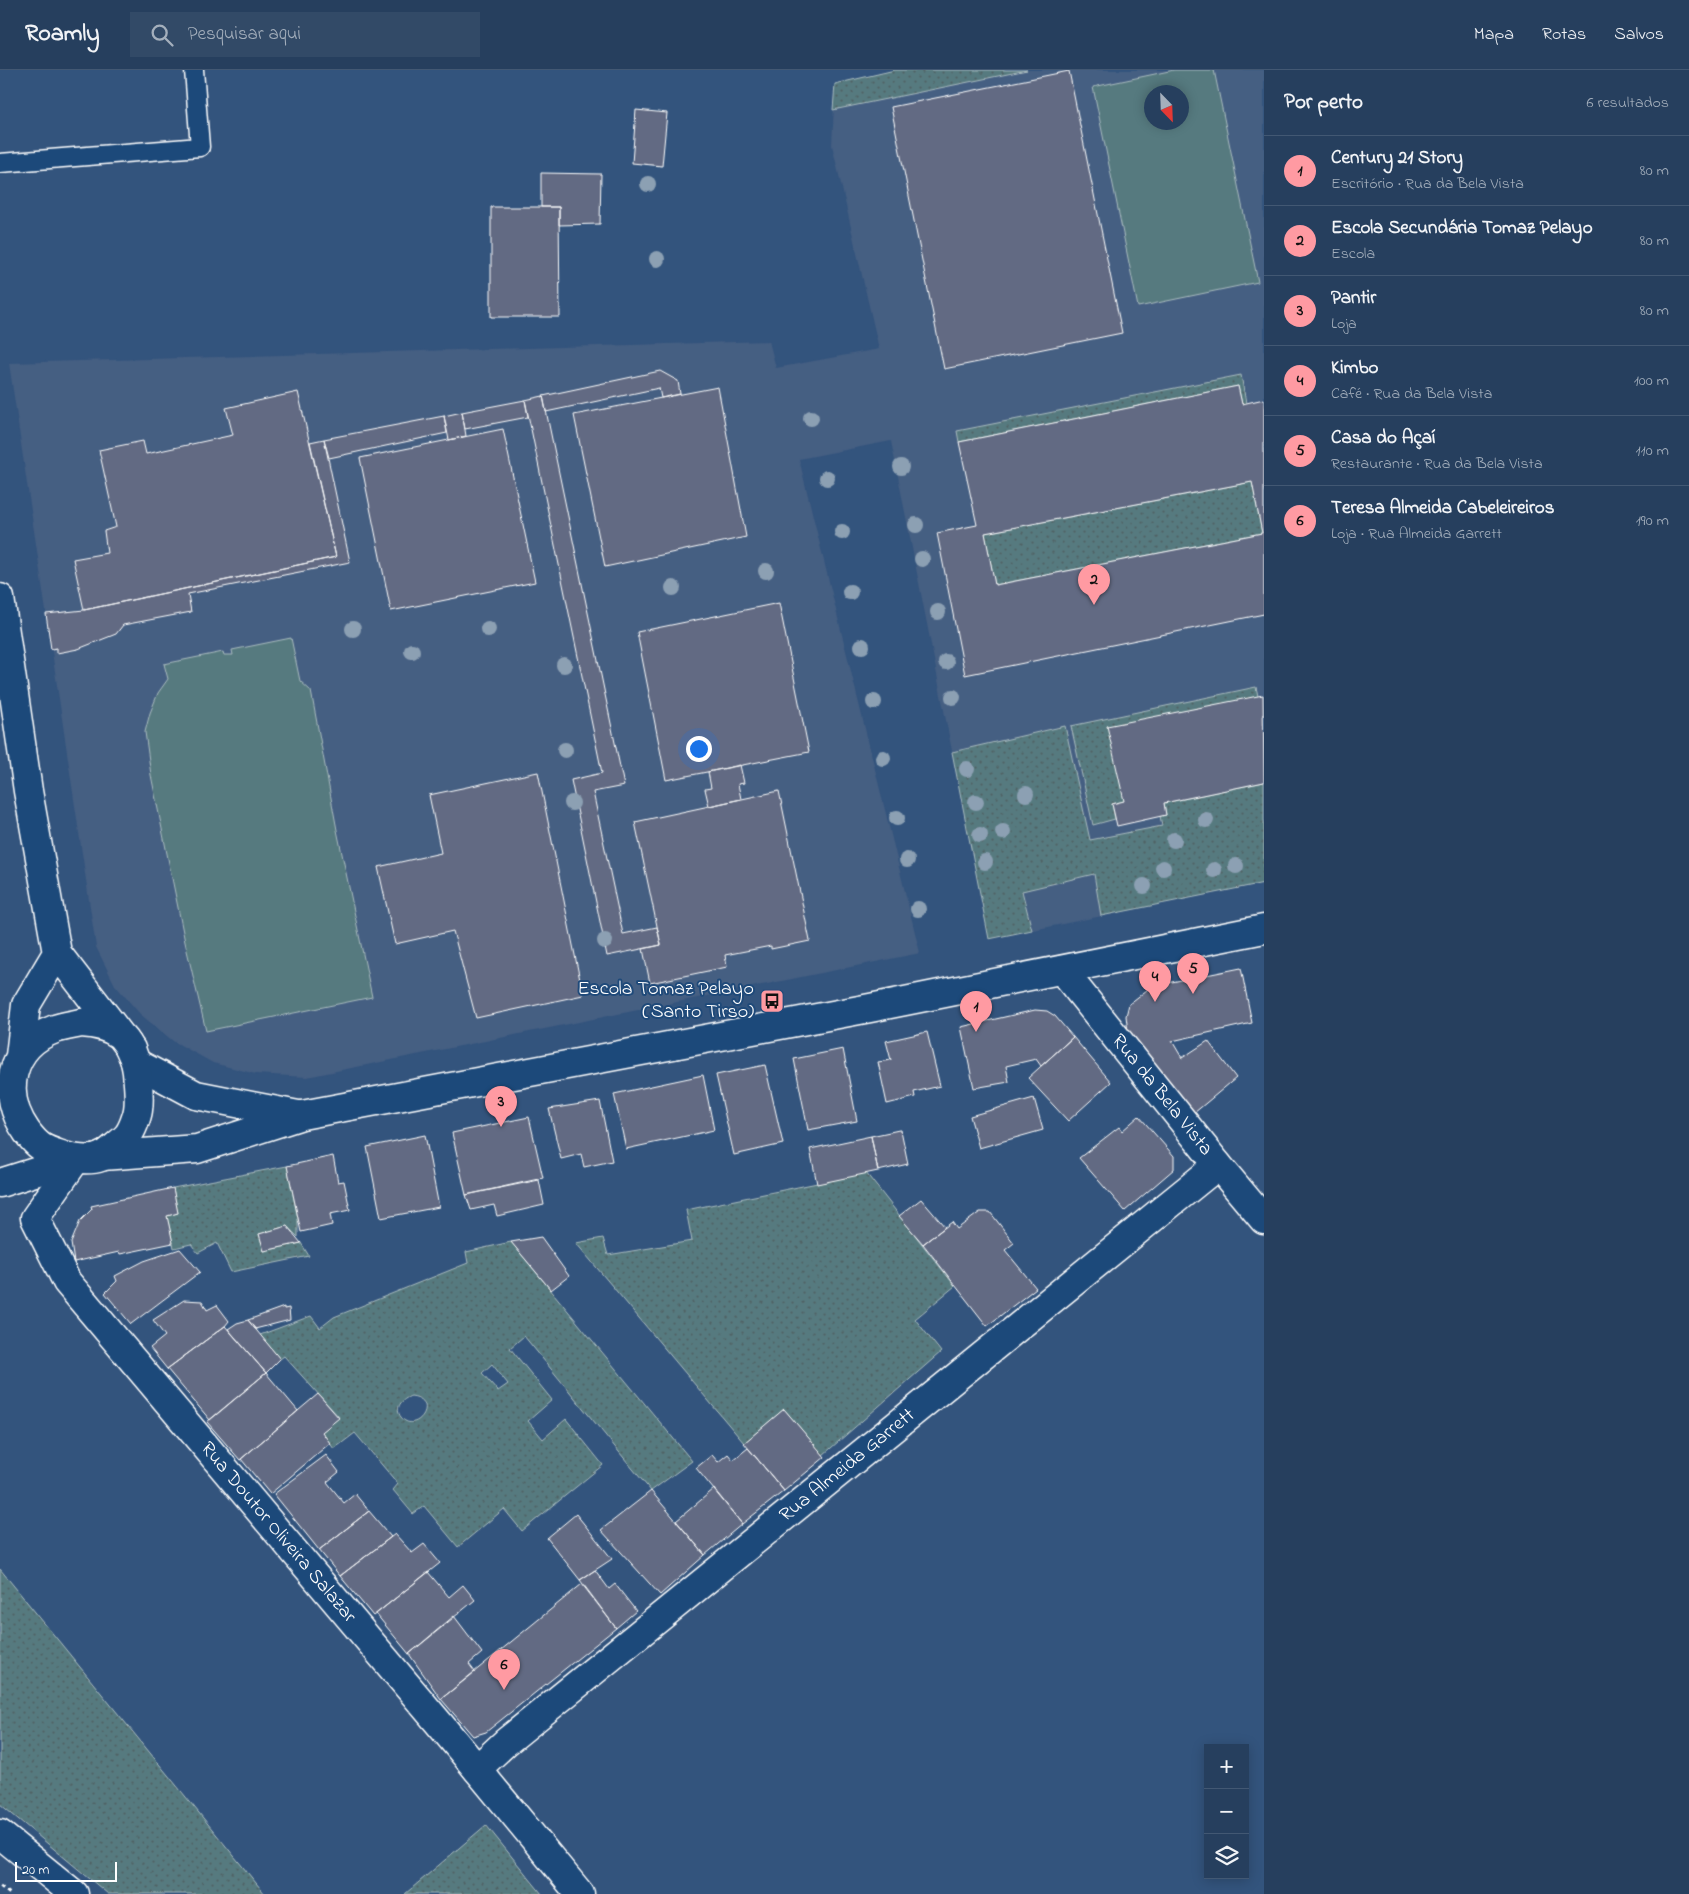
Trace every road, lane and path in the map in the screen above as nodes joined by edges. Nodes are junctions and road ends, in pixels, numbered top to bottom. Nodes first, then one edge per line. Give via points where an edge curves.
1 (194, 70) edge
2 (0, 163) edge
3 (0, 598) edge
4 (1264, 929) edge
5 (57, 953) junction
6 (1062, 970) junction
7 (120, 1035) junction
8 (10, 1060) edge
9 (136, 1064) junction
10 (302, 1115) junction
11 (89, 1158) junction
12 (1218, 1165) junction
13 (0, 1183) edge
14 (1264, 1220) edge
15 (477, 1769) junction
16 (0, 1834) edge
17 (0, 1886) edge
18 (10, 1894) edge
19 (74, 1894) edge
20 (580, 1894) edge

1 - 2 lane via 200,147
3 - 5 street via 28,791
4 - 6 street
5 - 7 street
5 - 8 street via 26,1005
6 - 10 street
6 - 12 street, Rua da Bela Vista
7 - 8 street via 100,1024 81,1023 54,1029
7 - 9 street via 131,1049
8 - 11 street via 10,1093 14,1112 27,1131 42,1148
9 - 10 street via 196,1095
9 - 11 street via 138,1112 128,1135
10 - 11 street via 196,1148
11 - 13 street
11 - 15 street, Rua Doutor Oliveira Salazar via 35,1218 67,1282
12 - 14 street, Rua da Bela Vista
12 - 15 street, Rua Almeida Garrett via 506,1742
15 - 20 street, Rua Doutor Oliveira Salazar
16 - 19 street
17 - 18 path

